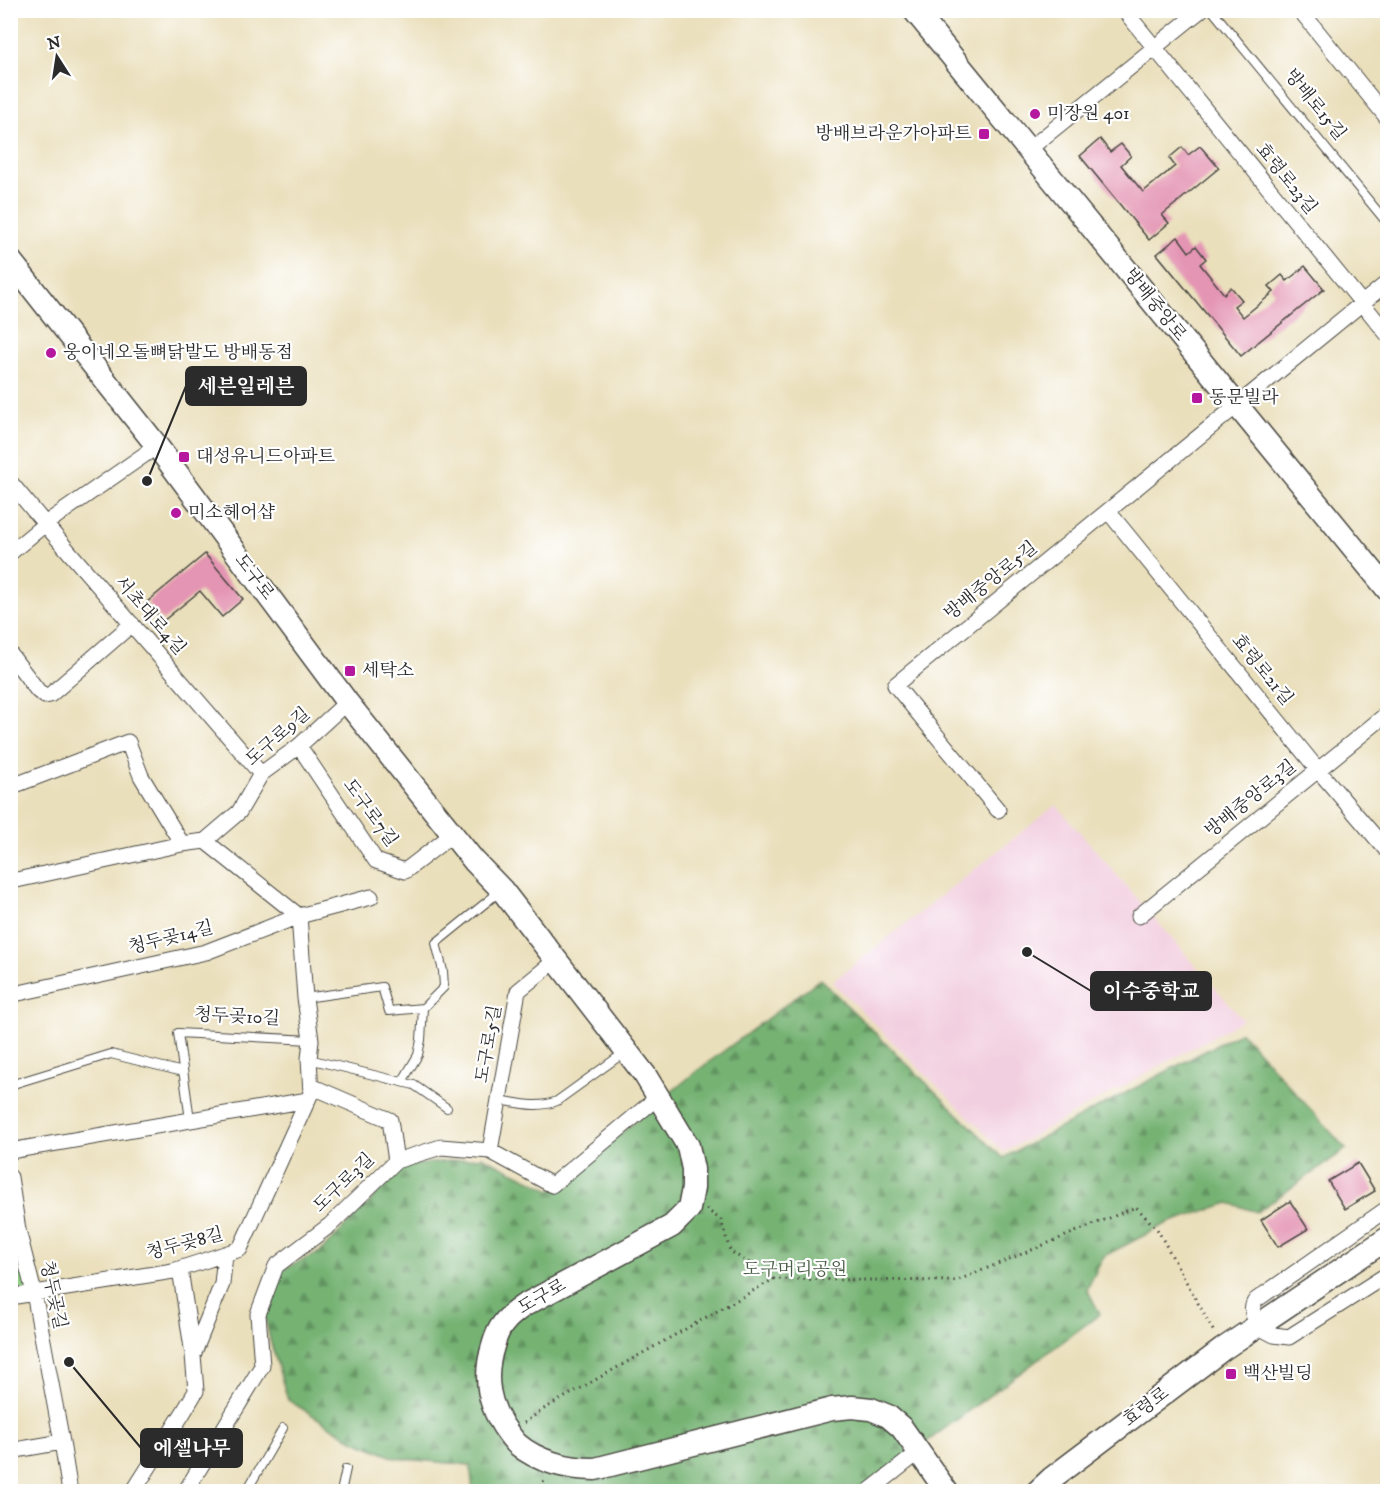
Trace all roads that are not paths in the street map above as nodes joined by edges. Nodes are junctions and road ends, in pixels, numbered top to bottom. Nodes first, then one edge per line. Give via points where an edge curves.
1 (1124, 10) edge
2 (1201, 10) edge
3 (1212, 10) edge
4 (1300, 10) edge
5 (924, 14) edge
6 (1154, 48) junction
7 (1388, 119) edge
8 (1028, 150) junction
9 (1388, 224) edge
10 (10, 260) edge
11 (1388, 282) edge
12 (1362, 303) junction
13 (1388, 335) edge
14 (1237, 406) junction
15 (157, 446) junction
16 (10, 482) edge
17 (1108, 511) junction
18 (45, 524) junction
19 (10, 553) edge
20 (1388, 590) edge
21 (132, 624) junction
22 (10, 654) edge
23 (347, 702) junction
24 (1388, 713) edge
25 (299, 746) junction
26 (1318, 770) junction
27 (261, 774) junction
28 (10, 787) edge
29 (998, 810) dead end
30 (453, 834) junction
31 (205, 841) junction
32 (182, 843) junction
33 (1388, 852) edge
34 (11, 880) edge
35 (502, 890) junction
36 (371, 897) dead end
37 (299, 916) junction
38 (1139, 916) dead end
39 (555, 960) junction
40 (10, 995) edge
41 (305, 998) junction
42 (423, 1008) junction
43 (310, 1040) junction
44 (626, 1051) junction
45 (309, 1059) junction
46 (183, 1072) junction
47 (402, 1082) junction
48 (10, 1085) edge
49 (310, 1093) junction
50 (658, 1097) junction
51 (499, 1100) junction
52 (447, 1108) dead end
53 (190, 1120) junction
54 (10, 1151) edge
55 (490, 1151) junction
56 (396, 1161) junction
57 (10, 1177) edge
58 (1388, 1208) edge
59 (1388, 1238) edge
60 (225, 1254) junction
61 (180, 1269) junction
62 (1388, 1274) edge
63 (34, 1293) junction
64 (10, 1297) edge
65 (1257, 1326) junction
66 (193, 1355) junction
67 (283, 1428) dead end
68 (62, 1442) junction
69 (10, 1451) edge
70 (919, 1452) junction
71 (346, 1469) dead end
72 (70, 1491) edge
73 (133, 1491) edge
74 (185, 1491) edge
75 (246, 1491) edge
76 (341, 1491) edge
77 (868, 1491) edge
78 (947, 1491) edge
79 (1037, 1491) edge

1 - 6 street, 효령로23길
2 - 6 street
3 - 9 lane, 방배로15길
4 - 7 street
5 - 8 street, 방배중앙로
6 - 8 street
6 - 12 street, 효령로23길
8 - 14 street, 방배중앙로
10 - 15 street, 도구로
11 - 12 street
12 - 13 street, 효령로23길
12 - 14 street
14 - 17 street, 방배중앙로5길
14 - 20 street, 방배중앙로
15 - 18 street
15 - 23 street, 도구로
16 - 18 street, 서초대로4길
17 - 26 street, 효령로21길
17 - 29 street, 방배중앙로5길 via 896,685
18 - 19 street
18 - 21 street, 서초대로4길
21 - 22 street via 50,695 38,691
21 - 27 street, 서초대로4길
23 - 25 street, 도구로9길
23 - 30 street, 도구로
24 - 26 street, 방배중앙로3길
25 - 27 street, 도구로9길
25 - 30 street, 도구로7길 via 376,861 405,871
26 - 33 street, 효령로21길
26 - 38 street, 방배중앙로3길
27 - 31 street, 도구로9길 via 238,812
28 - 32 street via 128,742 141,776
30 - 35 street, 도구로
31 - 32 street
31 - 37 street
32 - 34 street
35 - 39 street, 도구로
35 - 42 lane via 436,943 444,987
36 - 37 street, 청두곶14길
37 - 40 street, 청두곶14길 via 206,952
37 - 41 street, 청두곶8길
39 - 44 street, 도구로
39 - 51 street, 도구로5길 via 518,991
41 - 42 lane via 382,987 389,1011
41 - 43 street, 청두곶8길
42 - 47 lane via 418,1055
43 - 45 street, 청두곶8길
43 - 46 lane, 청두곶10길 via 178,1033
44 - 50 street, 도구로
44 - 51 lane via 550,1104
45 - 47 lane
45 - 49 street, 청두곶8길
46 - 48 lane via 111,1054
46 - 53 lane, 청두곶10길
47 - 52 lane via 414,1085
49 - 53 street
49 - 56 street via 390,1120
49 - 60 street, 청두곶8길 via 240,1250
50 - 55 street, 도구로3길 via 552,1185
50 - 70 street, 도구로 via 688,1146 693,1169 689,1209 672,1226 523,1306 501,1326 490,1354 487,1384 496,1413 509,1434 532,1455 574,1469 595,1469 852,1407 888,1416 903,1428
51 - 55 street, 도구로5길
53 - 54 street
55 - 56 street, 도구로3길 via 441,1147
56 - 74 street, 도구로3길 via 330,1225 276,1266 258,1314 262,1365
57 - 63 street, 청두곶길
58 - 65 street via 1256,1300 1252,1310
59 - 65 street, 효령로
60 - 61 street, 청두곶8길
60 - 66 street via 222,1284
61 - 63 street, 청두곶8길
61 - 66 street
62 - 65 street via 1289,1337
63 - 64 street, 청두곶8길
63 - 68 street, 청두곶길
65 - 79 street, 효령로
66 - 73 street via 196,1391
67 - 75 lane
68 - 69 street
68 - 72 street, 청두곶길
70 - 77 street
70 - 78 street, 도구로
71 - 76 lane

